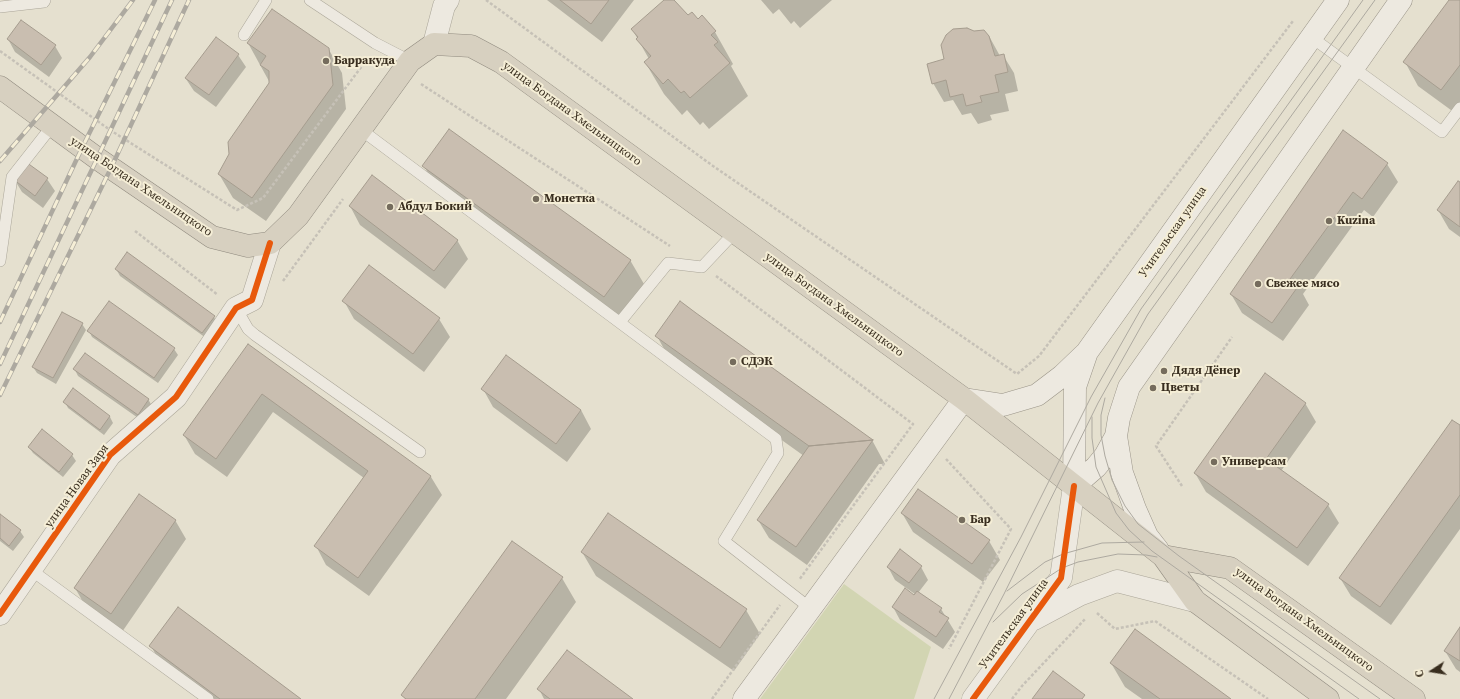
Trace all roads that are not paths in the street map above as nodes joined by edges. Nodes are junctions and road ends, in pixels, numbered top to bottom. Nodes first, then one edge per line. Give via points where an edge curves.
1 (45, 0) edge
2 (266, 0) edge
3 (310, 0) edge
4 (448, 0) edge
5 (1338, 0) edge
6 (1401, 0) edge
7 (0, 7) edge
8 (244, 35) dead end
9 (1311, 37) junction
10 (434, 44) junction
11 (410, 61) junction
12 (1354, 68) junction
13 (0, 87) edge
14 (1460, 108) edge
15 (52, 126) junction
16 (360, 129) junction
17 (734, 233) junction
18 (270, 243) junction
19 (0, 261) edge
20 (236, 308) junction
21 (620, 322) junction
22 (1088, 352) junction
23 (964, 398) junction
24 (1116, 436) junction
25 (420, 452) dead end
26 (1074, 486) junction
27 (1163, 556) junction
28 (31, 570) junction
29 (1195, 601) junction
30 (810, 608) junction
31 (0, 614) edge
32 (1027, 622) junction
33 (208, 699) edge
34 (744, 699) edge
35 (973, 699) edge
36 (1328, 699) edge
37 (1414, 699) edge

1 - 7 lane
2 - 8 lane
3 - 11 lane via 375,44
4 - 10 main road
5 - 9 main road, Учительская улица
6 - 12 main road
9 - 12 lane
9 - 22 main road, Учительская улица
10 - 11 highway
10 - 17 highway, улица Богдана Хмельницкого via 471,46 501,62
11 - 16 highway
12 - 14 lane via 1442,132
12 - 24 main road via 1129,387
13 - 15 highway, улица Богдана Хмельницкого
15 - 18 highway, улица Богдана Хмельницкого via 212,237 248,246
15 - 19 lane via 12,177
16 - 18 highway via 298,216
16 - 21 lane
17 - 21 lane via 702,267 668,263
17 - 23 highway, улица Богдана Хмельницкого
18 - 20 main road, улица Новая Заря via 252,300
20 - 25 lane via 248,329 255,335
20 - 28 main road, улица Новая Заря via 176,397 110,455
21 - 30 lane via 776,439 778,453 724,541
22 - 23 main road via 1037,395 1002,405
22 - 26 main road, Учительская улица via 1075,386
23 - 26 highway, улица Богдана Хмельницкого
23 - 30 main road
24 - 26 main road via 1096,467
24 - 27 main road via 1122,473 1135,509 1147,536
26 - 27 highway, улица Богдана Хмельницкого
26 - 32 main road, Учительская улица via 1061,578
27 - 29 highway, улица Богдана Хмельницкого
27 - 37 highway, улица Богдана Хмельницкого via 1230,568
28 - 31 main road, улица Новая Заря
28 - 33 lane
29 - 32 main road via 1117,581 1079,595
29 - 36 highway, улица Богдана Хмельницкого
30 - 34 main road
32 - 35 main road, Учительская улица

